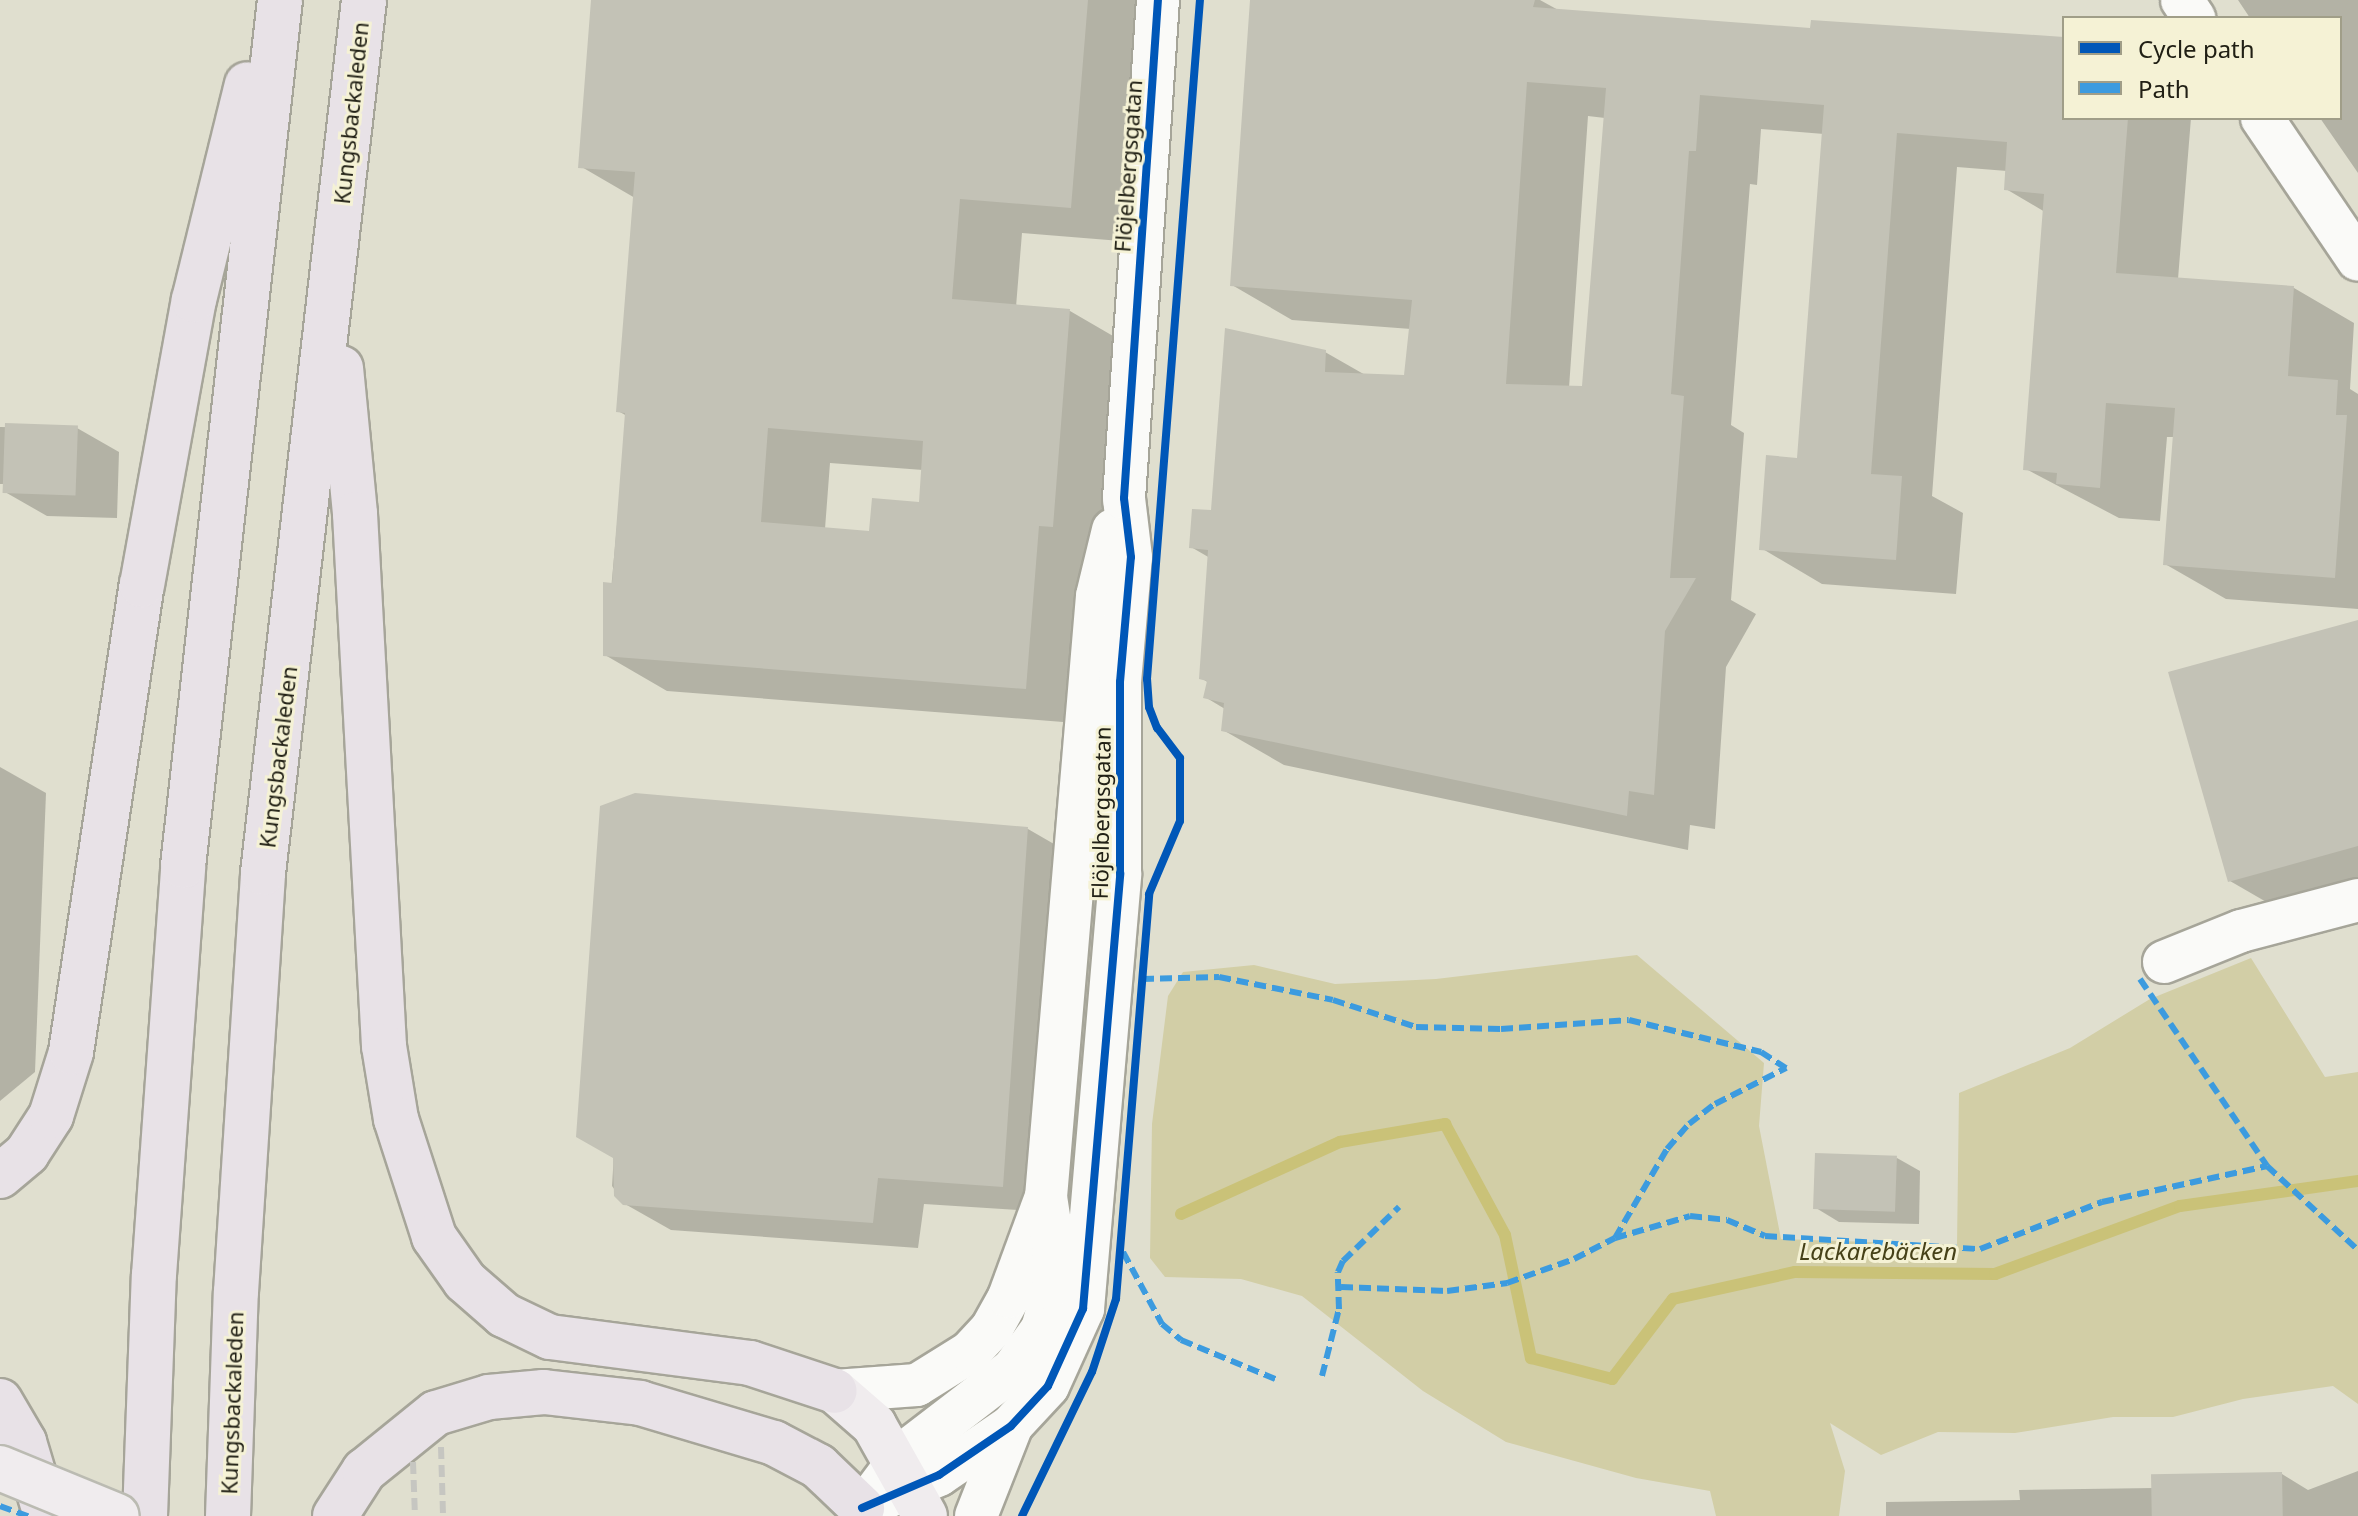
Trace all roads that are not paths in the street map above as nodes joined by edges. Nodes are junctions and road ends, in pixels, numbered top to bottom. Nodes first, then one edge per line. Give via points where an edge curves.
1 (267, 0) edge
2 (280, 0) edge
3 (364, 0) edge
4 (1158, 0) edge
5 (2263, 120) edge
6 (2358, 260) edge
7 (333, 277) junction
8 (1124, 498) junction
9 (2358, 900) edge
10 (2164, 962) dead end
11 (0, 1176) edge
12 (1046, 1197) junction
13 (835, 1391) junction
14 (0, 1401) edge
15 (1011, 1426) junction
16 (0, 1468) edge
17 (912, 1488) edge
18 (864, 1512) edge
19 (46, 1516) edge
20 (117, 1516) edge
21 (145, 1516) edge
22 (228, 1516) edge
23 (335, 1516) edge
24 (976, 1516) edge

1 - 11 highway via 194,300 142,585 71,1052 51,1116 27,1153
2 - 21 highway via 183,866 154,1275
3 - 7 highway, Kungsbackaleden
4 - 8 street, Flöjelbergsgatan
5 - 6 street
7 - 13 highway via 355,514 384,1046 396,1119 434,1237 465,1281 494,1306 550,1337 750,1363
7 - 22 highway, Kungsbackaleden via 263,873 236,1292
8 - 12 street, Flöjelbergsgatan via 1097,596
8 - 15 street, Flöjelbergsgatan via 1131,557 1120,682 1120,874 1089,1278 1068,1351 1048,1386
9 - 10 street via 2241,931
12 - 13 street, Flöjelbergsgatan via 1009,1297 992,1328 970,1352 917,1385
12 - 17 street, Flöjelbergsgatan via 1054,1277 1042,1329
13 - 17 main road via 874,1425
14 - 19 highway via 24,1442
15 - 17 street, Flöjelbergsgatan via 965,1460
15 - 24 street, Flöjelbergsgatan
16 - 20 main road, bridge
17 - 18 street, Flöjelbergsgatan
18 - 23 highway via 818,1466 774,1443 640,1403 544,1392 489,1397 436,1413 364,1471

